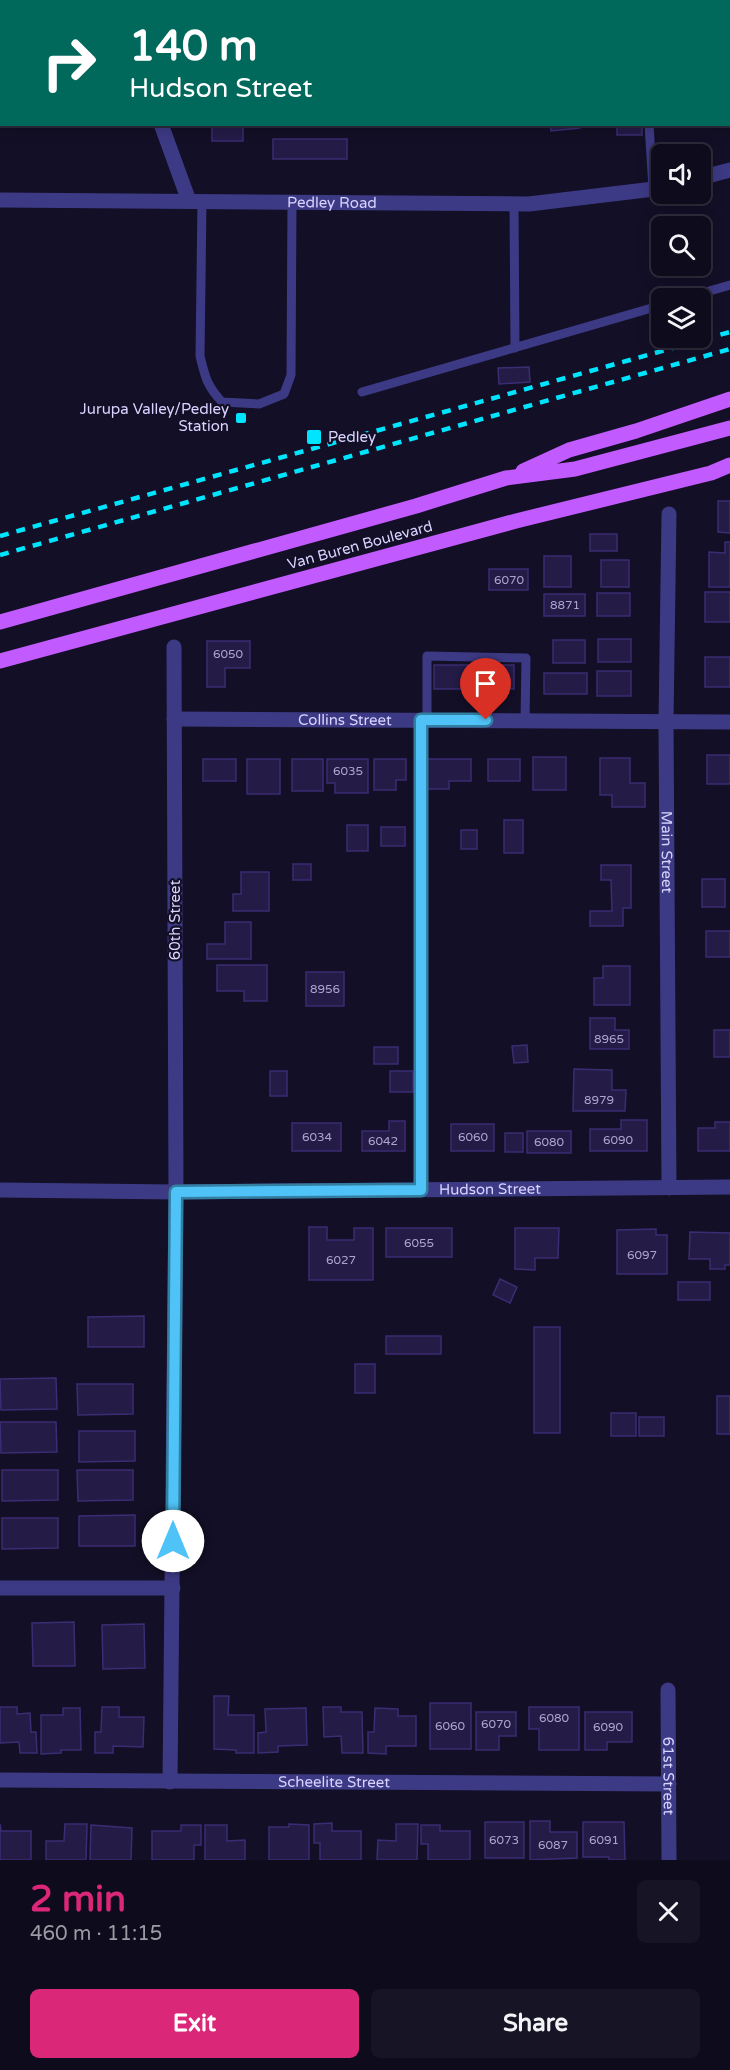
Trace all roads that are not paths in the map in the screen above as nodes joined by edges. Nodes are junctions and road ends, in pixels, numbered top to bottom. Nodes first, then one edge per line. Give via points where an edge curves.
1 (162, 126) edge
2 (649, 126) edge
3 (651, 144) edge
4 (730, 170) edge
5 (711, 175) edge
6 (651, 190) edge
7 (0, 200) edge
8 (196, 201) junction
9 (292, 202) junction
10 (514, 204) junction
11 (730, 285) edge
12 (711, 290) edge
13 (651, 308) edge
14 (515, 348) junction
15 (362, 392) dead end
16 (730, 399) edge
17 (730, 428) edge
18 (730, 465) edge
19 (711, 473) junction
20 (730, 474) edge
21 (506, 478) junction
22 (669, 514) dead end
23 (0, 622) edge
24 (174, 647) dead end
25 (0, 662) edge
26 (174, 719) junction
27 (424, 720) junction
28 (525, 721) junction
29 (666, 722) junction
30 (730, 722) edge
31 (730, 1187) edge
32 (669, 1188) junction
33 (0, 1190) edge
34 (421, 1190) junction
35 (176, 1192) junction
36 (0, 1588) edge
37 (173, 1588) junction
38 (668, 1690) dead end
39 (0, 1780) edge
40 (170, 1782) junction
41 (669, 1784) junction
42 (669, 1860) edge

1 - 8 street
2 - 3 lane
4 - 5 street
6 - 10 street, Pedley Road
7 - 8 street, Pedley Road
8 - 9 street, Pedley Road
8 - 9 lane via 200,356 205,376 222,402 259,404 284,394 291,375
9 - 10 street, Pedley Road
10 - 14 lane
11 - 12 lane
13 - 14 lane
14 - 15 lane
16 - 21 main road via 569,450
17 - 21 main road, Van Buren Boulevard via 575,469
18 - 19 main road, Van Buren Boulevard
19 - 20 main road
19 - 25 main road, Van Buren Boulevard via 516,521
21 - 23 main road, Van Buren Boulevard
22 - 29 street, Main Street
24 - 26 street, 60th Street
26 - 27 street, Collins Street
26 - 35 street, 60th Street
27 - 28 street, Collins Street
27 - 28 lane via 427,656 526,658
27 - 34 lane
28 - 29 street, Collins Street
29 - 30 street, Collins Street
29 - 32 street, Main Street
31 - 32 street, Hudson Street
32 - 34 street, Hudson Street
33 - 35 street, Hudson Street
34 - 35 street, Hudson Street
35 - 37 street, 60th Street
36 - 37 street
37 - 40 street, 60th Street
38 - 41 street, 61st Street
39 - 40 street, Scheelite Street
40 - 41 street, Scheelite Street
41 - 42 street, 61st Street

